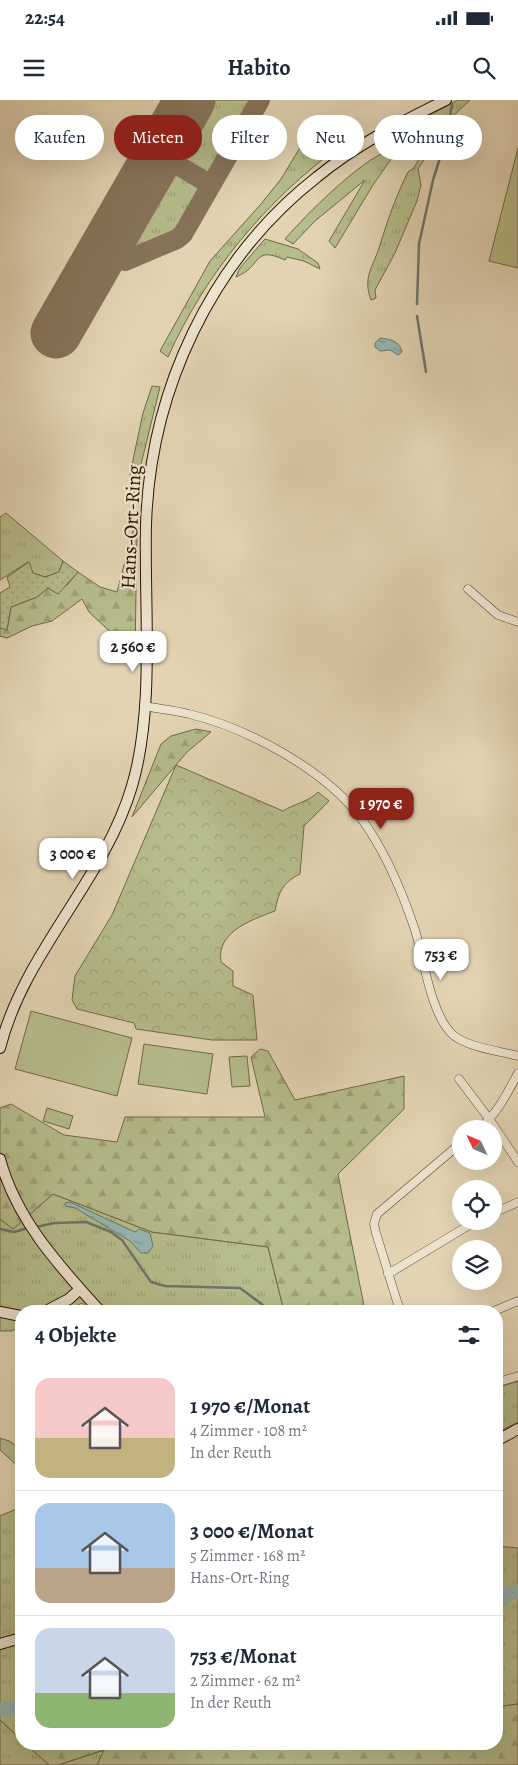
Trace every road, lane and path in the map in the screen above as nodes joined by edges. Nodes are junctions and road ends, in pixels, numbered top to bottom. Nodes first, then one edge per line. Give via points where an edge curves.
1 (446, 100) edge
2 (468, 589) dead end
3 (518, 622) edge
4 (144, 706) junction
5 (0, 1048) edge
6 (518, 1056) edge
7 (518, 1073) edge
8 (459, 1079) dead end
9 (490, 1120) joint
10 (502, 1138) edge
11 (452, 1151) edge
12 (0, 1159) edge
13 (518, 1162) edge
14 (518, 1202) edge
15 (502, 1209) edge
16 (461, 1230) edge
17 (388, 1274) junction
18 (80, 1289) junction
19 (518, 1302) edge
20 (58, 1305) edge
21 (95, 1305) edge
22 (398, 1305) edge
23 (503, 1308) edge
24 (0, 1312) edge
25 (15, 1315) edge
26 (518, 1376) edge
27 (503, 1380) edge
28 (518, 1429) edge
29 (503, 1437) edge
30 (15, 1640) edge
31 (0, 1644) edge

1 - 4 main road, Hans-Ort-Ring via 352,151 316,177 253,239 205,308 170,386 152,456 146,525
2 - 3 street via 498,615
4 - 5 main road, Hans-Ort-Ring via 132,787 117,823 83,889 28,978 12,1010
4 - 6 street via 204,718 260,740 320,779 360,818 402,890 438,1012 450,1033 461,1041
7 - 9 street
8 - 9 street
10 - 13 street
11 - 17 street via 377,1214 374,1224
12 - 18 main road via 16,1204 50,1254
14 - 15 street
16 - 17 street
17 - 22 street
18 - 20 main road
18 - 21 main road
19 - 23 street
24 - 25 main road
26 - 27 street
28 - 29 main road
30 - 31 main road

